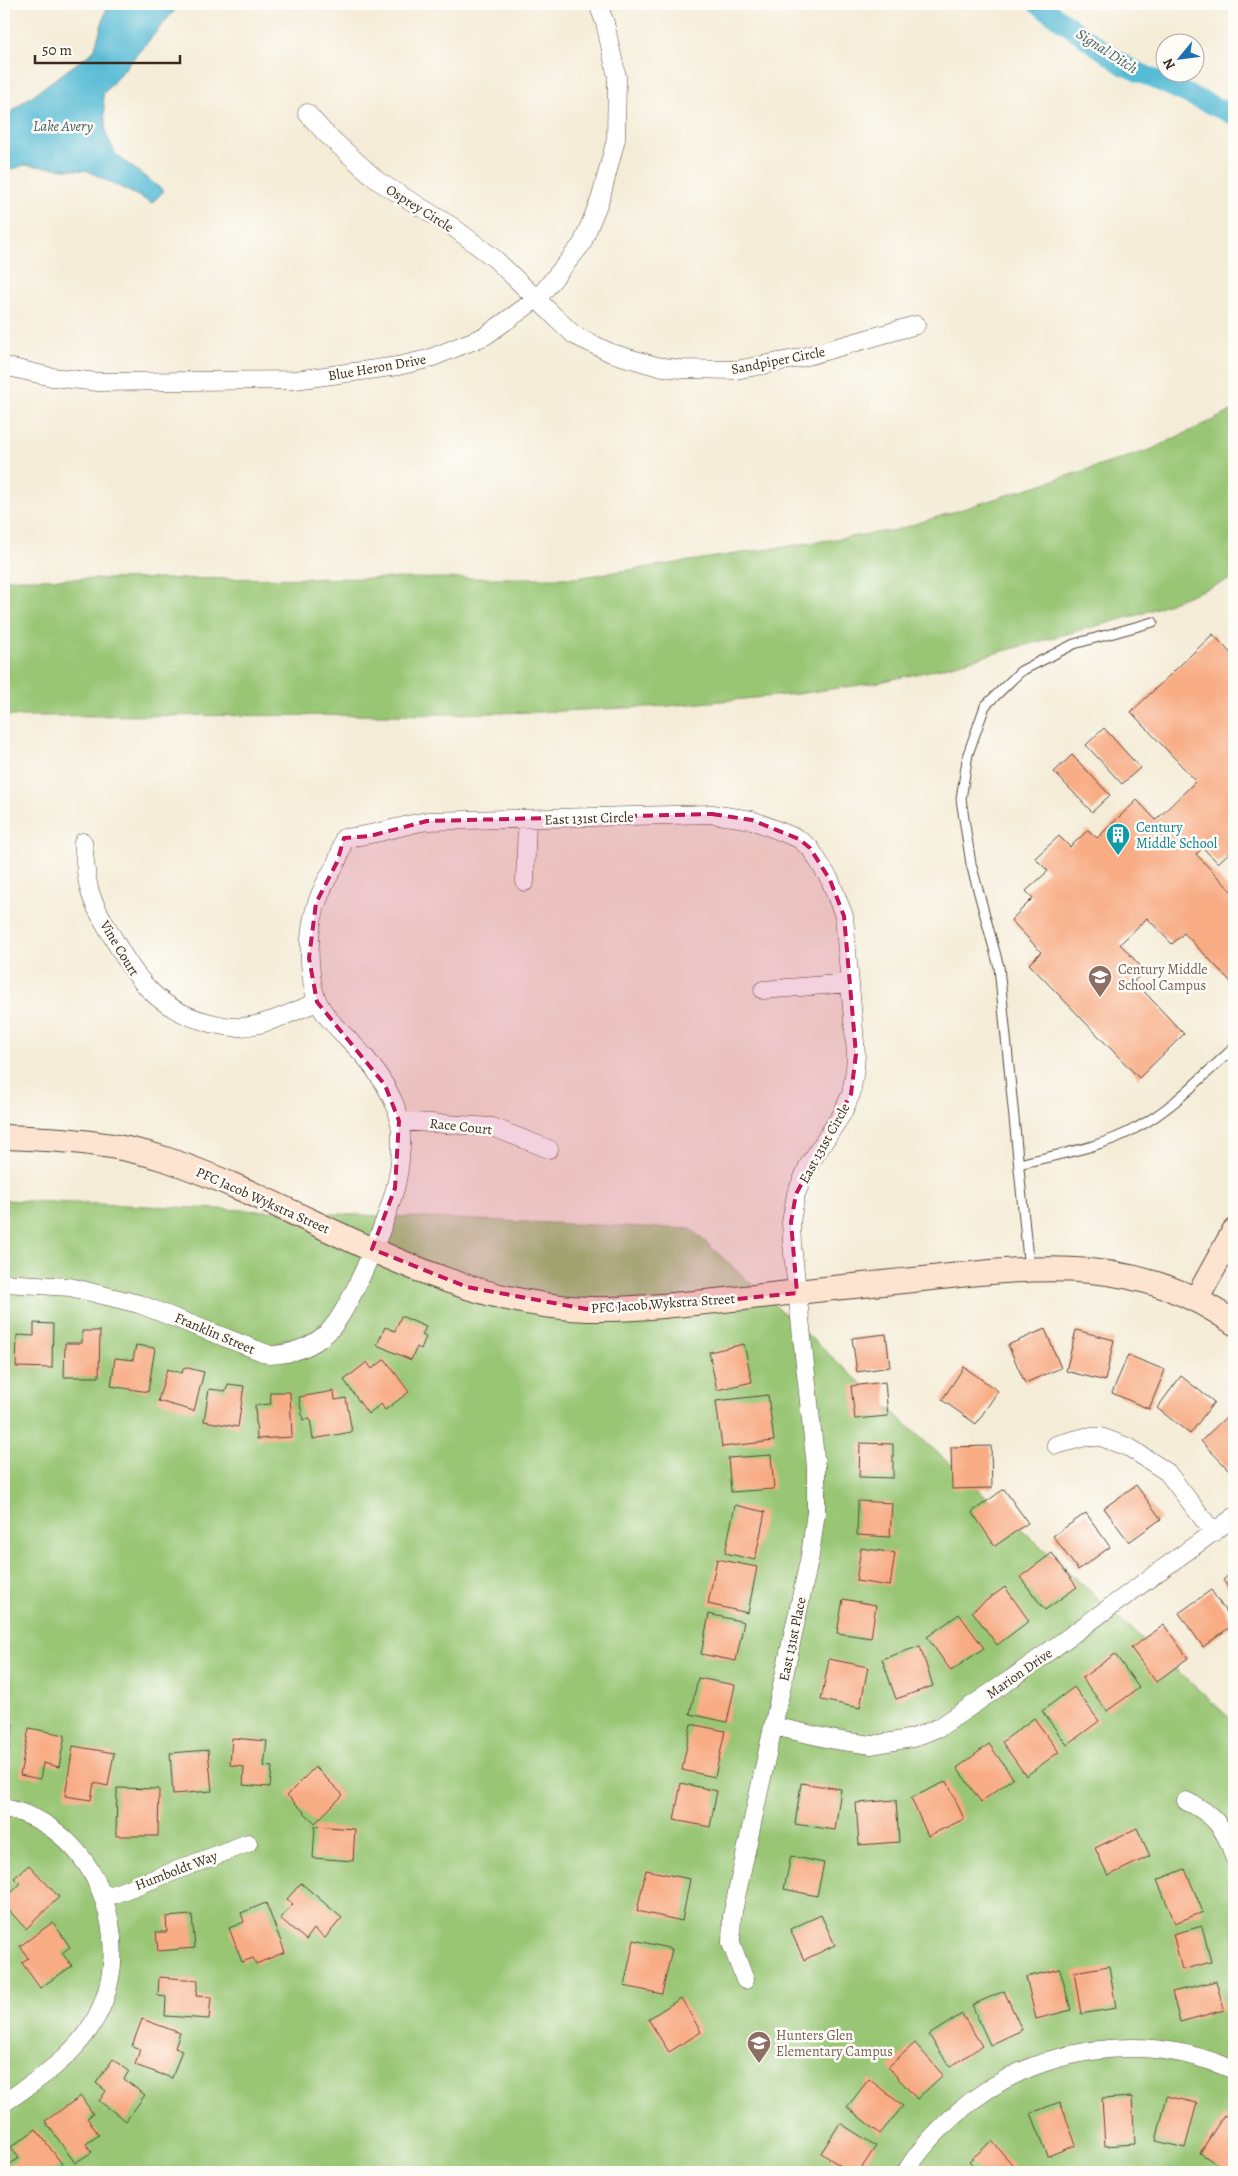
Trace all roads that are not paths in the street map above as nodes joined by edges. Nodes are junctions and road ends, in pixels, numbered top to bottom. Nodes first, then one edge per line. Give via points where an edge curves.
1 (598, 4) edge
2 (307, 113) dead end
3 (538, 298) junction
4 (916, 325) dead end
5 (4, 366) edge
6 (1153, 622) dead end
7 (526, 820) junction
8 (83, 842) dead end
9 (525, 882) dead end
10 (850, 983) junction
11 (763, 990) dead end
12 (317, 1002) junction
13 (1234, 1048) edge
14 (400, 1121) junction
15 (4, 1137) edge
16 (549, 1149) dead end
17 (1019, 1164) junction
18 (1234, 1231) edge
19 (372, 1249) junction
20 (1029, 1269) junction
21 (4, 1283) edge
22 (797, 1293) junction
23 (1196, 1300) junction
24 (1234, 1323) edge
25 (1056, 1445) dead end
26 (1234, 1517) edge
27 (1214, 1533) junction
28 (774, 1726) junction
29 (1186, 1801) dead end
30 (4, 1808) edge
31 (248, 1843) dead end
32 (1234, 1857) edge
33 (104, 1898) junction
34 (745, 1980) dead end
35 (1234, 2070) edge
36 (4, 2103) edge
37 (906, 2172) edge

1 - 3 street, Blue Heron Drive via 617,77 616,139 601,197 582,244
2 - 3 street, Osprey Circle via 378,182 453,227
3 - 4 street, Sandpiper Circle via 561,325 590,344 656,366 711,371 736,370 800,358
3 - 5 street, Blue Heron Drive via 504,324 453,350 369,372 295,380 98,382 52,377
6 - 17 lane via 1074,644 1021,671 985,706 968,754 961,799 971,864 999,967
7 - 9 street
7 - 10 street, East 131st Circle via 712,814 752,820 799,839 810,848 836,893 846,933
7 - 12 street, East 131st Circle via 427,821 396,826 370,836 344,838 312,919 309,958
8 - 12 street, Vine Court via 88,886 94,903 138,980 172,1009 192,1018 239,1027 287,1015
10 - 11 street
10 - 22 street, East 131st Circle via 856,1054 851,1094 842,1114 808,1166 796,1194 791,1222
12 - 14 street, East 131st Circle via 385,1085
13 - 17 lane via 1168,1106 1137,1128 1101,1143
14 - 16 street, Race Court via 492,1127
14 - 19 street, East 131st Circle via 396,1188
15 - 19 street, PFC Jacob Wykstra Street via 92,1142 144,1153 228,1184
17 - 20 lane
18 - 23 street
19 - 21 street, Franklin Street via 338,1321 314,1344 286,1355 270,1355 250,1349 172,1315 104,1294 70,1287
19 - 22 street, PFC Jacob Wykstra Street via 467,1288 586,1309 657,1307
20 - 22 street, PFC Jacob Wykstra Street
20 - 23 street, PFC Jacob Wykstra Street via 1102,1271 1156,1285
22 - 28 street, East 131st Place via 816,1467 816,1512 810,1556
23 - 24 street, PFC Jacob Wykstra Street
25 - 27 street via 1085,1437 1101,1437 1145,1456 1167,1472
26 - 27 street, Marion Drive
27 - 28 street, Marion Drive via 940,1727 913,1738 872,1745
28 - 34 street, East 131st Place via 730,1929 733,1949
29 - 32 street via 1211,1815 1226,1832
30 - 33 street via 51,1827 62,1836 82,1857
31 - 33 street, Humboldt Way
33 - 36 street via 113,1934 112,1973 97,2016 67,2056
35 - 37 street via 1173,2052 1126,2048 1100,2049 1045,2061 1001,2080 968,2103 929,2139

